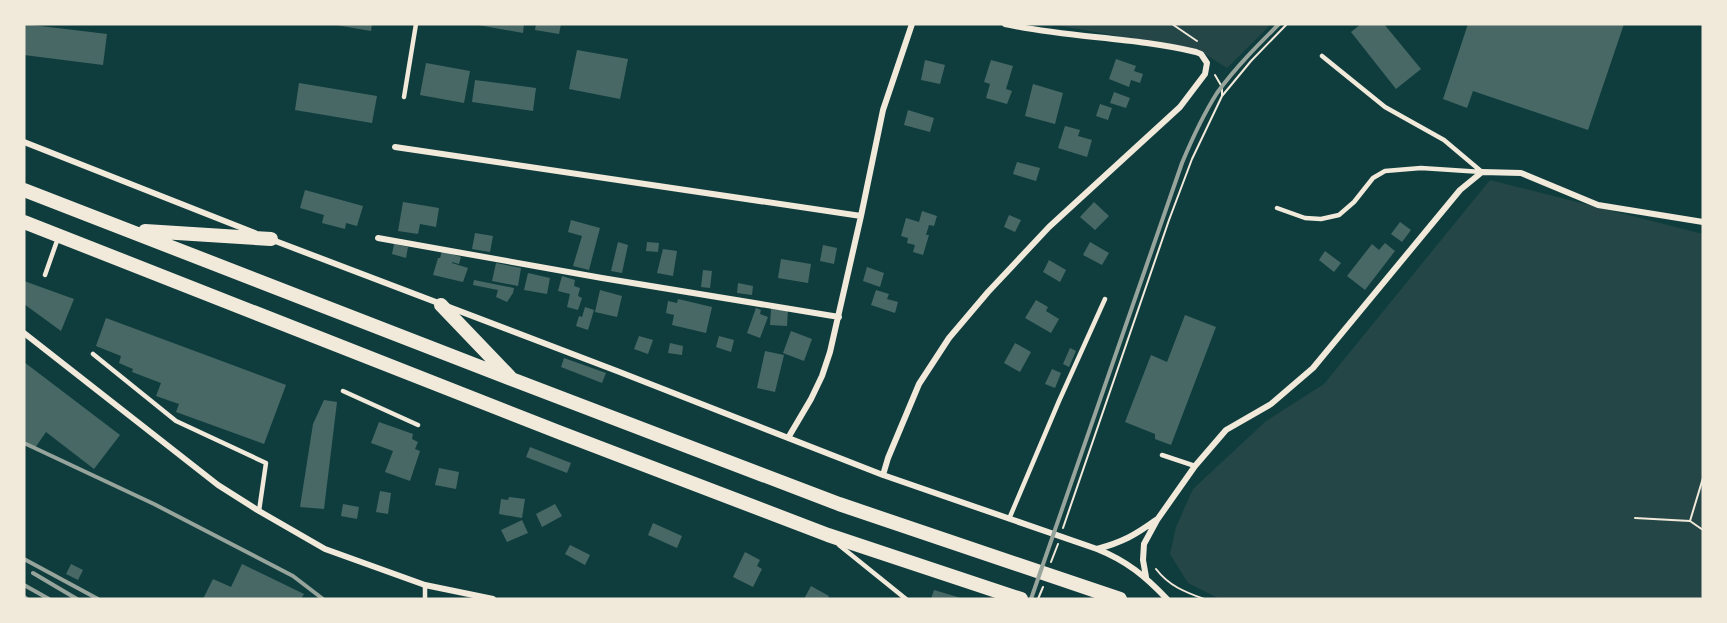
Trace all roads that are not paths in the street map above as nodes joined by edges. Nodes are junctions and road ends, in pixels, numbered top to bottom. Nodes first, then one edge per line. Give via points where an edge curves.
1 (416, 24) edge
2 (912, 24) edge
3 (1005, 24) edge
4 (1322, 56) dead end
5 (404, 97) dead end
6 (24, 142) edge
7 (394, 147) dead end
8 (1482, 172) junction
9 (24, 190) edge
10 (1277, 208) dead end
11 (861, 216) junction
12 (24, 222) edge
13 (1703, 222) edge
14 (131, 230) junction
15 (59, 236) junction
16 (378, 238) dead end
17 (271, 239) junction
18 (45, 275) dead end
19 (1105, 299) dead end
20 (441, 305) junction
21 (839, 316) junction
22 (24, 333) edge
23 (93, 354) dead end
24 (514, 380) junction
25 (343, 391) dead end
26 (418, 425) dead end
27 (788, 438) junction
28 (1162, 454) dead end
29 (1195, 466) junction
30 (883, 475) junction
31 (259, 511) junction
32 (1009, 519) junction
33 (1157, 520) junction
34 (828, 535) junction
35 (1097, 549) junction
36 (1146, 577) junction
37 (425, 585) junction
38 (425, 599) edge
39 (493, 599) edge
40 (906, 599) edge
41 (1021, 599) edge
42 (1120, 599) edge
43 (1167, 599) edge

1 - 5 lane
2 - 11 street via 883,110
3 - 30 street via 1178,48 1201,54 1208,63 1205,74 1180,107 1049,227 949,338 919,384
4 - 8 lane via 1385,107 1444,140
6 - 17 street
7 - 11 street
8 - 10 lane via 1421,168 1384,171 1340,215 1321,219
8 - 13 street via 1521,173 1598,205
8 - 29 street via 1460,189 1313,368 1271,404 1226,430
9 - 14 highway
11 - 21 street
12 - 15 highway
14 - 17 highway
14 - 24 highway
15 - 18 lane
15 - 34 highway
16 - 21 street
17 - 20 street
19 - 32 lane
20 - 24 highway
20 - 27 street
21 - 27 street via 822,376
22 - 31 street via 218,485
23 - 31 lane via 176,421 266,463
24 - 42 highway via 839,504
25 - 26 lane
27 - 30 street
28 - 29 lane
29 - 33 street
30 - 32 street
31 - 37 street via 332,552
32 - 35 street
33 - 35 street via 1132,537
33 - 36 street via 1144,544
34 - 40 lane
34 - 41 highway
35 - 36 street
36 - 43 street
37 - 38 lane
37 - 39 street

